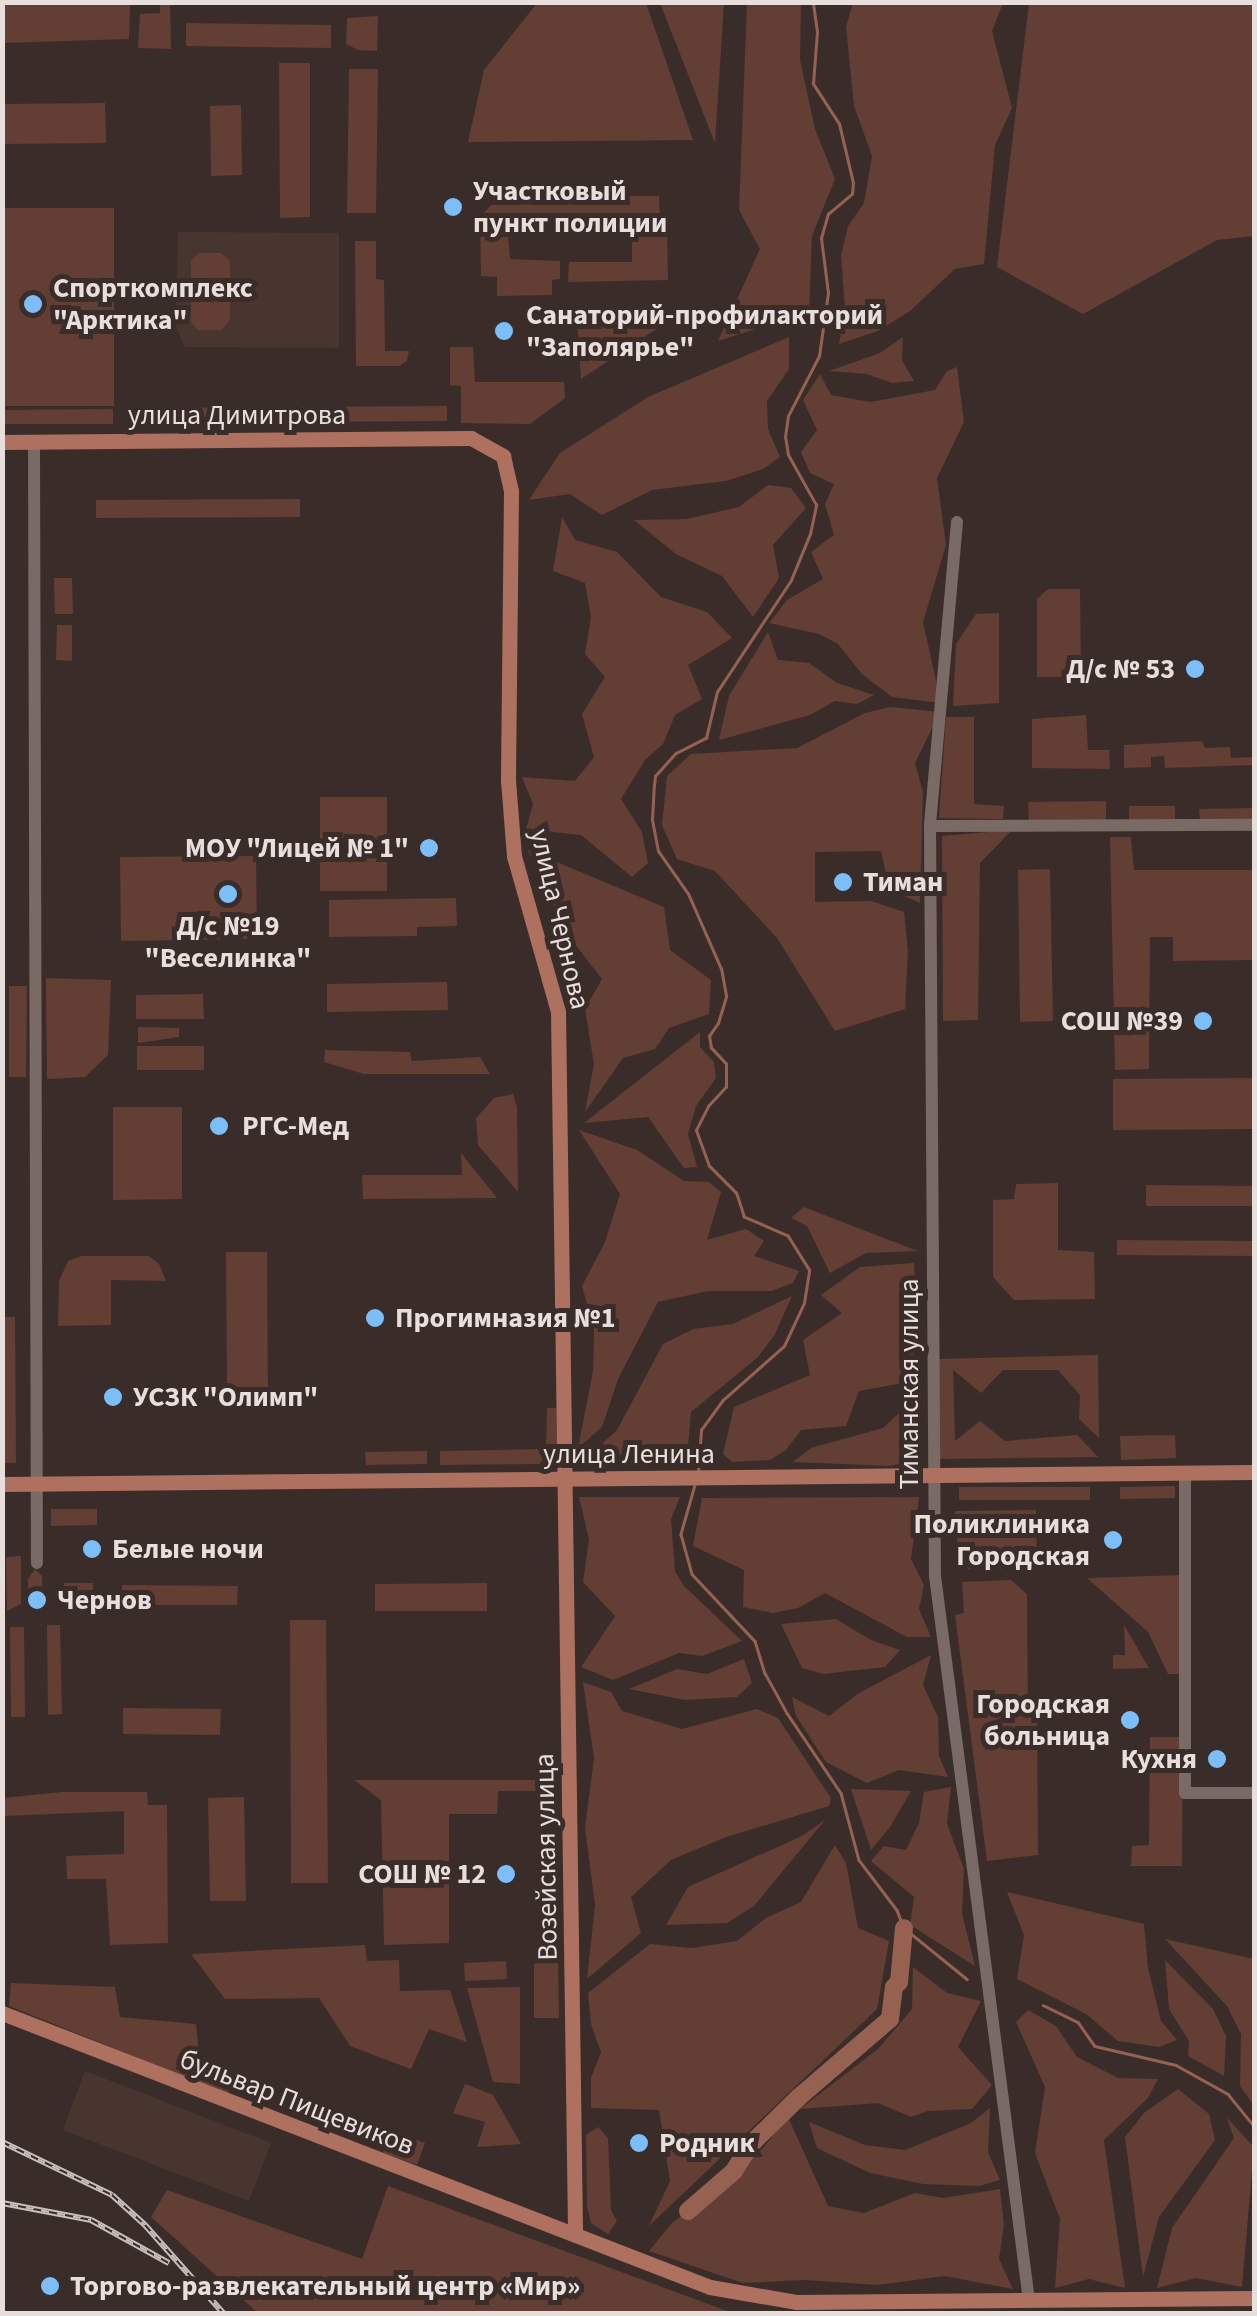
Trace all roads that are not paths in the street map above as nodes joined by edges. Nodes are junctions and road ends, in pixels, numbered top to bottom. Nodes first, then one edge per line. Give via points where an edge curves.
1 (2, 442) edge
2 (34, 442) junction
3 (512, 491) joint
4 (956, 522) dead end
5 (1254, 825) edge
6 (930, 826) junction
7 (1254, 1472) edge
8 (1184, 1473) junction
9 (935, 1477) junction
10 (566, 1479) junction
11 (2, 1484) edge
12 (37, 1484) junction
13 (37, 1563) dead end
14 (1254, 1793) edge
15 (2, 2013) edge
16 (575, 2236) junction
17 (1254, 2298) edge
18 (1029, 2301) junction

1 - 2 main road, улица Димитрова
2 - 3 main road, улица Димитрова via 471,438 503,456
2 - 12 street
3 - 10 main road, улица Чернова via 508,780 514,856 558,1010
4 - 6 street, Тиманская улица
5 - 6 street
6 - 9 street, Тиманская улица
7 - 8 main road, улица Ленина
8 - 9 main road, улица Ленина
8 - 14 street via 1185,1793
9 - 10 main road, улица Ленина
9 - 18 street, Тиманская улица via 936,1576
10 - 12 main road, улица Ленина
10 - 16 main road, Возейская улица
11 - 12 main road, улица Ленина
12 - 13 street
15 - 16 main road, бульвар Пищевиков
16 - 18 main road, бульвар Пищевиков via 710,2287 796,2302
17 - 18 main road, бульвар Пищевиков

